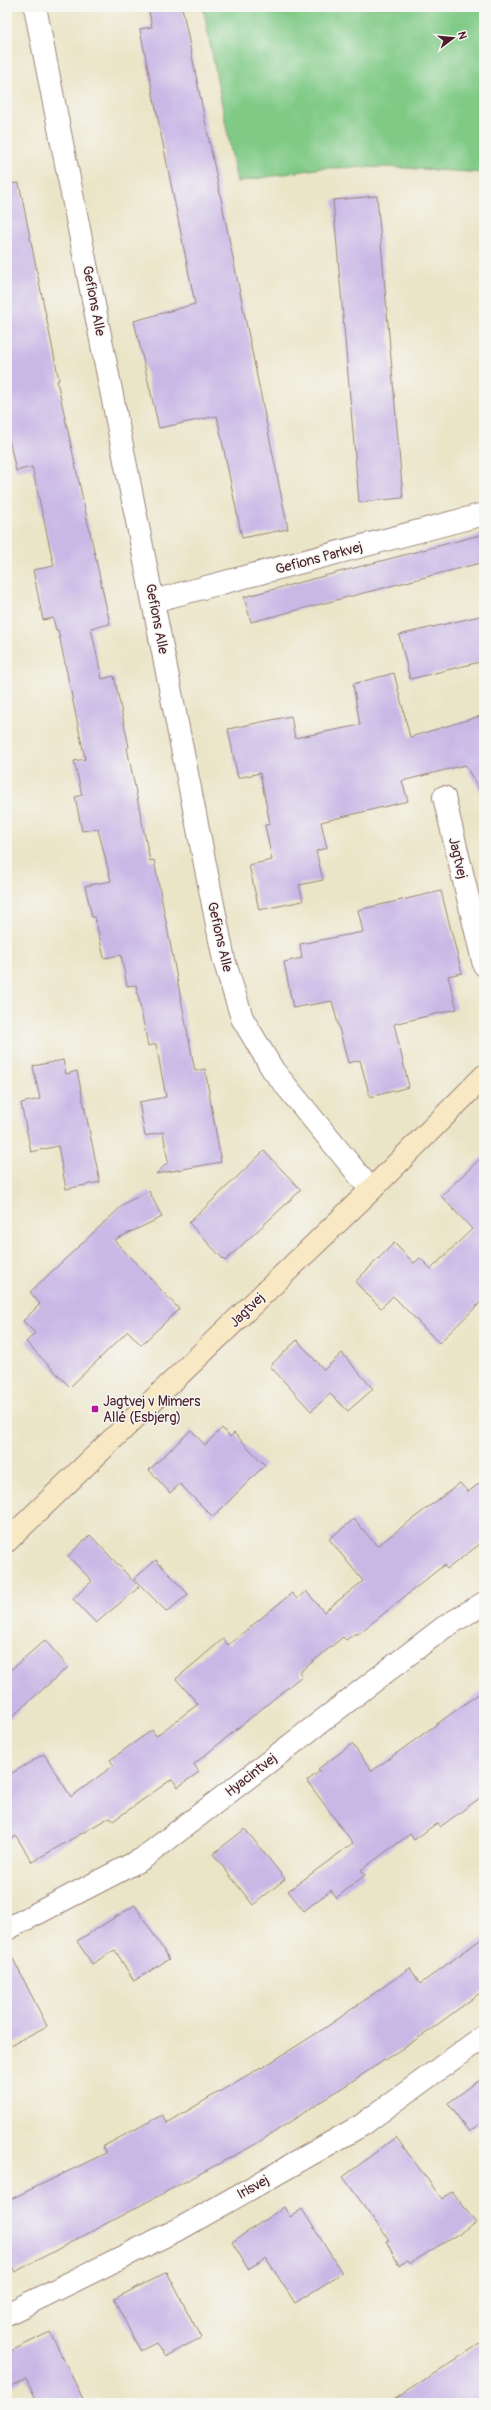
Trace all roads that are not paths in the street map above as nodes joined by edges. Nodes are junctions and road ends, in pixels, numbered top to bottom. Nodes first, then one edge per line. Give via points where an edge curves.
1 (35, 7) edge
2 (484, 514) edge
3 (153, 601) junction
4 (444, 797) dead end
5 (484, 965) edge
6 (484, 1076) edge
7 (371, 1190) junction
8 (7, 1541) edge
9 (484, 1603) edge
10 (7, 1929) edge
11 (484, 2036) edge
12 (7, 2314) edge

1 - 3 street, Gefions Alle
2 - 3 street, Gefions Parkvej
3 - 7 street, Gefions Alle via 224,960 242,1018 273,1070
4 - 5 street, Jagtvej
6 - 7 street, Jagtvej
7 - 8 street, Jagtvej
9 - 10 street, Hyacintvej via 443,1628 142,1859
11 - 12 street, Irisvej via 362,2125 182,2227

